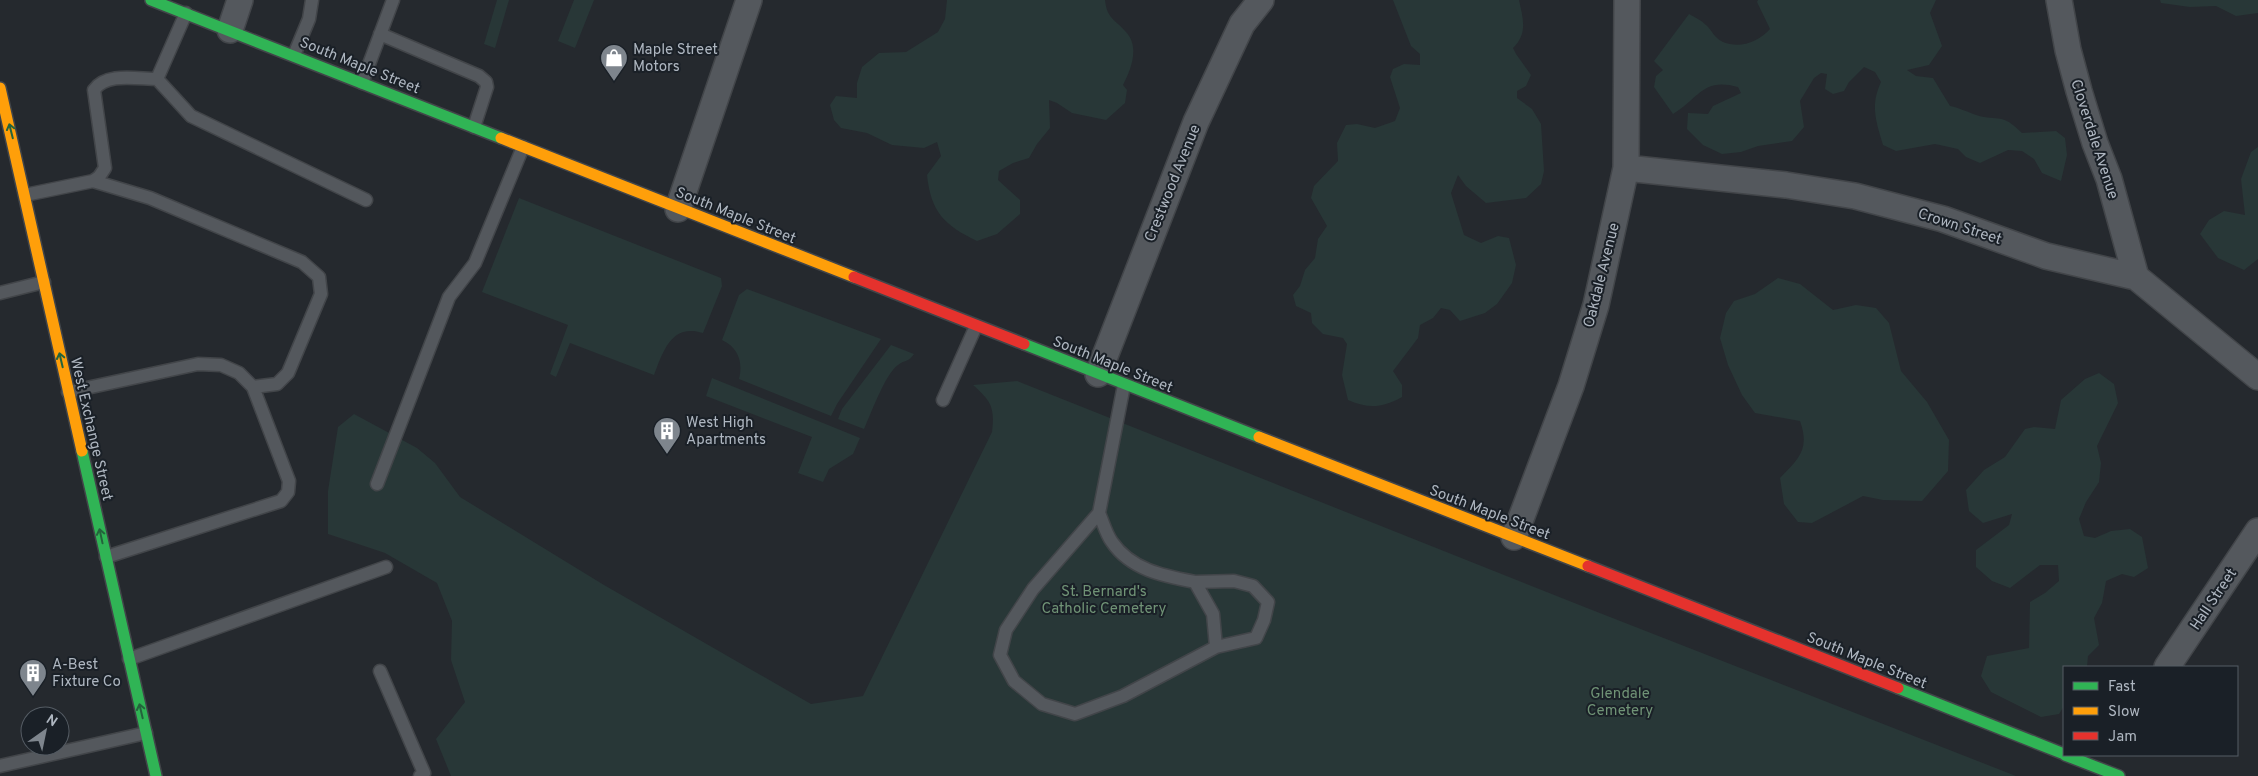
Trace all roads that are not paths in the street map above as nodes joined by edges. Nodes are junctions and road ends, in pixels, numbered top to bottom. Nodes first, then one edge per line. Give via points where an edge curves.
1 (151, 0) edge
2 (240, 0) edge
3 (312, 0) edge
4 (393, 0) edge
5 (749, 0) edge
6 (1240, 0) edge
7 (1261, 0) edge
8 (1627, 0) edge
9 (2060, 0) edge
10 (186, 13) junction
11 (1242, 24) junction
12 (230, 30) junction
13 (380, 34) junction
14 (294, 55) junction
15 (157, 79) junction
16 (362, 83) junction
17 (0, 88) edge
18 (474, 127) junction
19 (523, 147) junction
20 (1626, 168) junction
21 (93, 181) junction
22 (25, 195) junction
23 (366, 200) dead end
24 (678, 209) junction
25 (2136, 277) junction
26 (44, 282) junction
27 (0, 293) edge
28 (976, 326) junction
29 (1098, 374) junction
30 (2258, 377) edge
31 (1124, 385) junction
32 (253, 387) junction
33 (68, 392) junction
34 (942, 400) dead end
35 (377, 484) dead end
36 (1099, 513) junction
37 (2258, 531) edge
38 (1514, 537) junction
39 (106, 557) junction
40 (386, 567) dead end
41 (1195, 582) junction
42 (1216, 647) junction
43 (129, 659) junction
44 (2168, 666) edge
45 (380, 671) dead end
46 (146, 733) junction
47 (2063, 753) edge
48 (2072, 756) edge
49 (0, 766) edge
50 (2113, 767) edge
51 (156, 776) edge
52 (420, 776) edge

1 - 10 main road, South Maple Street
2 - 12 street
3 - 14 lane via 309,19
4 - 13 lane
5 - 24 street
6 - 11 street
7 - 11 street, Crestwood Avenue
8 - 20 street, Oakdale Avenue
9 - 25 street, Cloverdale Avenue via 2079,91 2109,179
10 - 12 main road, South Maple Street
10 - 15 lane
11 - 29 street, Crestwood Avenue via 1196,122
12 - 14 main road, South Maple Street
13 - 16 lane
13 - 18 lane via 479,76 486,82 488,87
14 - 16 main road, South Maple Street
15 - 21 lane via 99,82 94,90 105,168
15 - 23 lane via 191,116
16 - 18 main road, South Maple Street
22 -> 17 main road, West Exchange Street
18 - 19 main road, South Maple Street
19 - 24 main road, South Maple Street
19 - 35 lane via 476,263 449,297
20 - 25 street, Crown Street via 1855,196 1943,218 2046,256
20 - 38 street, Oakdale Avenue via 1596,305 1571,386
21 - 22 lane
21 - 32 lane via 142,195 302,262 319,277 321,294 288,373 277,384
22 - 26 main road, West Exchange Street
24 - 28 main road, South Maple Street
25 - 30 street, Crown Street
26 - 27 lane
33 -> 26 main road, West Exchange Street
28 - 29 main road, South Maple Street
28 - 34 lane
29 - 31 main road, South Maple Street
31 - 36 lane
31 - 38 main road, South Maple Street
32 - 33 lane via 239,372 221,365 198,364
32 - 39 lane via 289,481 288,492 281,501
39 -> 33 main road, West Exchange Street
36 - 41 lane via 1112,542 1132,562 1156,574
36 - 42 lane via 1033,589 1006,630 1000,655 1014,681 1042,704 1075,714 1123,696
37 - 44 street, Hall Street
38 - 47 main road, South Maple Street
39 - 43 main road, West Exchange Street
40 - 43 lane
41 - 42 lane via 1213,614
41 - 42 lane via 1234,581 1253,586 1268,602 1256,638
46 -> 43 main road, West Exchange Street
45 - 52 lane via 424,773
46 - 49 lane
46 - 51 main road, West Exchange Street
48 - 50 main road, South Maple Street

